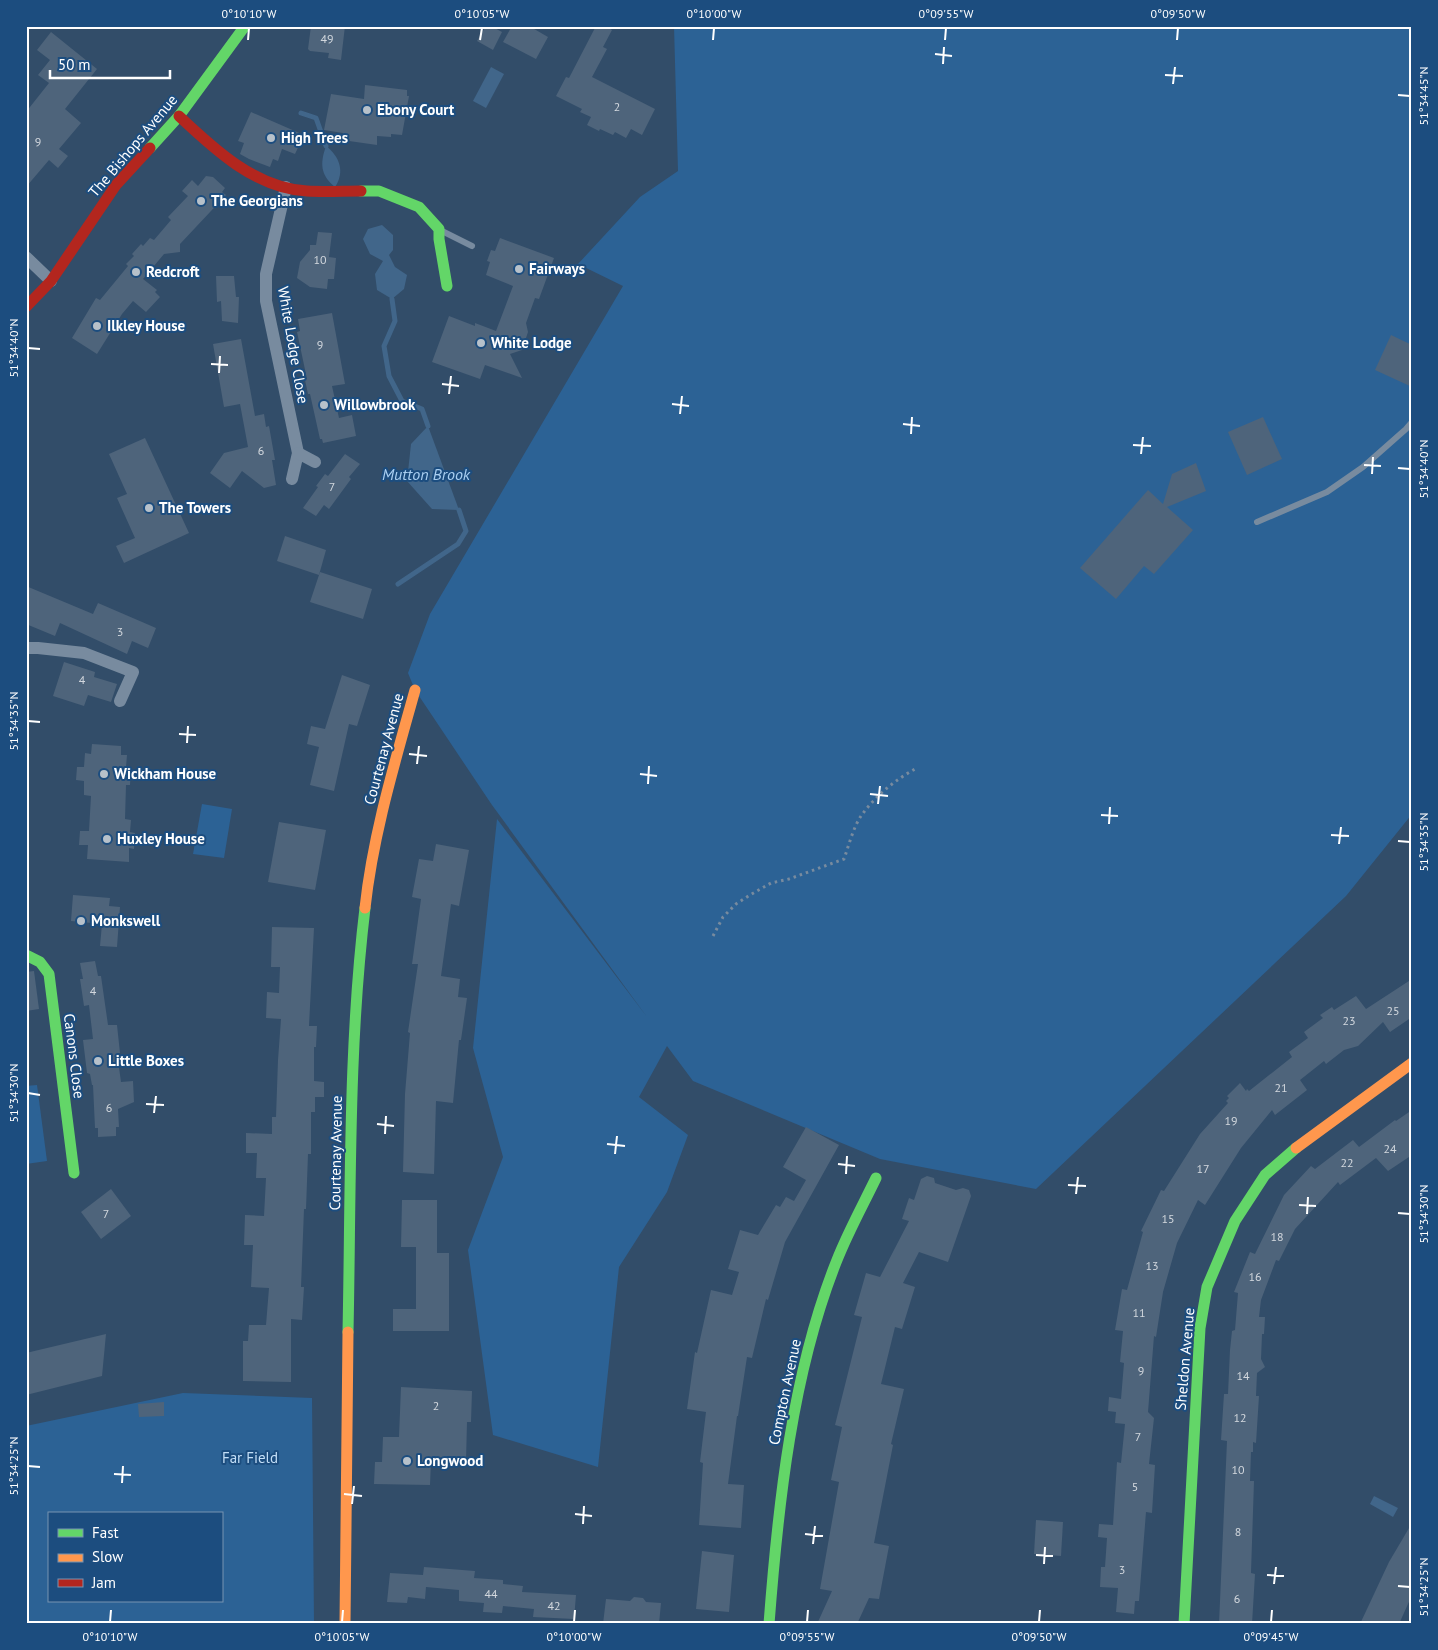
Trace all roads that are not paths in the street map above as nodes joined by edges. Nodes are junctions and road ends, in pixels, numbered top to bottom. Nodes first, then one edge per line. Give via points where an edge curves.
1 (245, 26) edge
2 (179, 116) junction
3 (286, 187) junction
4 (439, 230) junction
5 (472, 246) dead end
6 (26, 257) edge
7 (50, 281) junction
8 (447, 286) dead end
9 (26, 308) edge
10 (1412, 422) edge
11 (1409, 430) edge
12 (298, 453) junction
13 (316, 462) dead end
14 (292, 479) dead end
15 (1257, 522) dead end
16 (26, 648) edge
17 (415, 690) dead end
18 (120, 701) dead end
19 (26, 955) edge
20 (1412, 1064) edge
21 (74, 1173) dead end
22 (876, 1178) dead end
23 (345, 1624) edge
24 (769, 1624) edge
25 (1184, 1624) edge

1 - 2 street, The Bishops Avenue
2 - 3 street via 238,166 276,186
2 - 7 street, The Bishops Avenue via 116,185
3 - 4 street via 324,192 379,191 419,206
3 - 12 street, White Lodge Close via 266,274 266,301
4 - 5 lane
4 - 8 street
6 - 7 street
7 - 9 street, The Bishops Avenue
10 - 11 lane
11 - 15 lane via 1326,492
12 - 13 street
12 - 14 street, White Lodge Close
16 - 18 street via 84,653 133,672
17 - 23 street, Courtenay Avenue via 377,835 358,964 352,1110
19 - 21 street, Canons Close via 37,958 49,974
20 - 25 street, Sheldon Avenue via 1290,1152 1266,1175 1234,1221 1219,1257 1208,1288 1200,1328
22 - 24 street, Compton Avenue via 837,1260 817,1318 800,1385 775,1541

